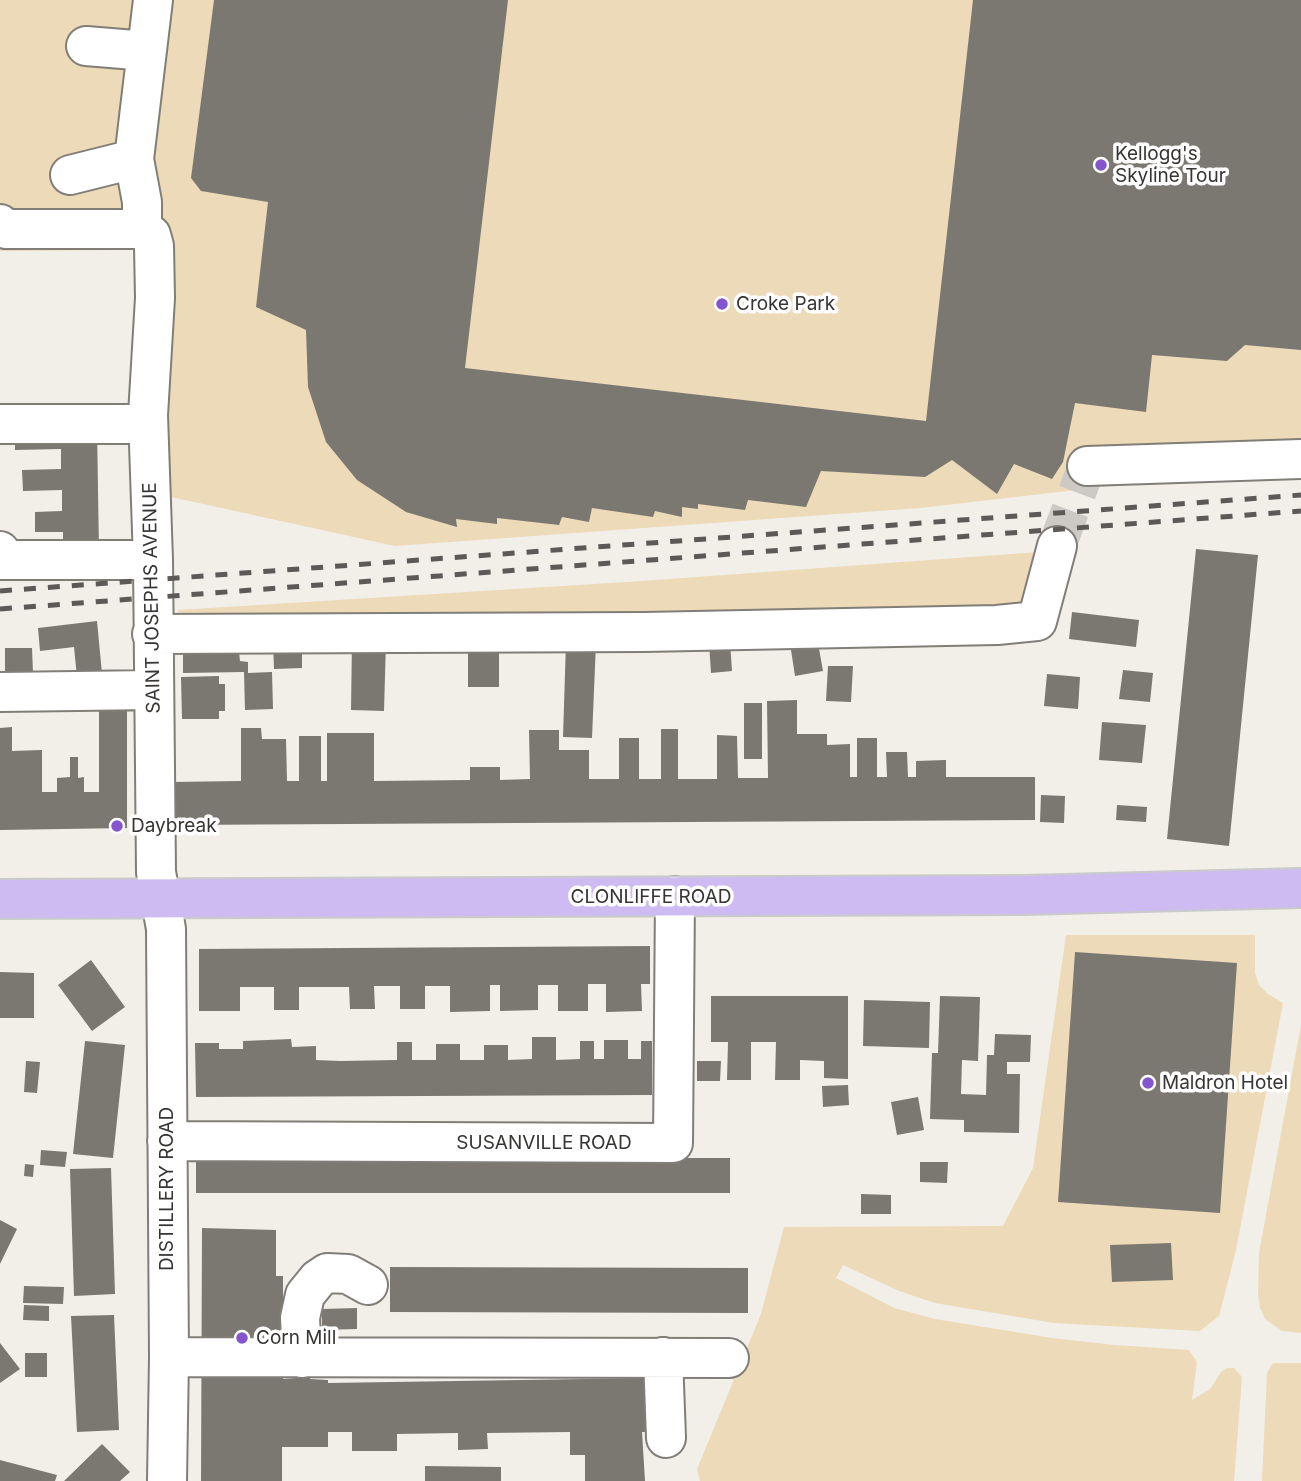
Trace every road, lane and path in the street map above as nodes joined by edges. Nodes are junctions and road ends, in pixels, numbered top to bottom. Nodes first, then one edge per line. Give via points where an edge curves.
1 (153, 0) edge
2 (86, 46) dead end
3 (147, 51) junction
4 (134, 159) junction
5 (70, 176) dead end
6 (0, 224) edge
7 (142, 229) junction
8 (148, 415) junction
9 (0, 424) edge
10 (1301, 459) edge
11 (1087, 466) dead end
12 (1056, 546) tunnel mouth
13 (0, 551) edge
14 (153, 560) junction
15 (152, 634) junction
16 (0, 682) edge
17 (153, 690) junction
18 (0, 692) edge
19 (1301, 888) edge
20 (675, 896) junction
21 (159, 898) junction
22 (0, 899) edge
23 (167, 1141) junction
24 (368, 1285) dead end
25 (169, 1357) junction
26 (663, 1357) junction
27 (302, 1358) junction
28 (729, 1358) dead end
29 (666, 1438) dead end
30 (167, 1481) edge

1 - 3 street, SAINT JOSEPHS AVENUE
2 - 3 street
3 - 4 street, SAINT JOSEPHS AVENUE
4 - 5 street
4 - 7 street, SAINT JOSEPHS AVENUE
6 - 7 street via 6,229
7 - 8 street, SAINT JOSEPHS AVENUE via 151,235 154,246
8 - 9 street via 135,424
8 - 14 street, SAINT JOSEPHS AVENUE
10 - 11 street
12 - 15 street via 1037,621 997,625
13 - 14 street via 0,560
14 - 15 street, SAINT JOSEPHS AVENUE
15 - 17 street, SAINT JOSEPHS AVENUE
16 - 18 street
17 - 18 street
17 - 21 street, SAINT JOSEPHS AVENUE
19 - 20 main road, CLONLIFFE ROAD
20 - 21 main road, CLONLIFFE ROAD
20 - 23 street, SUSANVILLE ROAD via 673,1143
21 - 22 main road, CLONLIFFE ROAD
21 - 23 street, DISTILLERY ROAD via 166,929
23 - 25 street, DISTILLERY ROAD
24 - 27 street via 348,1274 327,1273 304,1294
25 - 27 street
25 - 30 street, DISTILLERY ROAD
26 - 27 street
26 - 28 street
26 - 29 street

